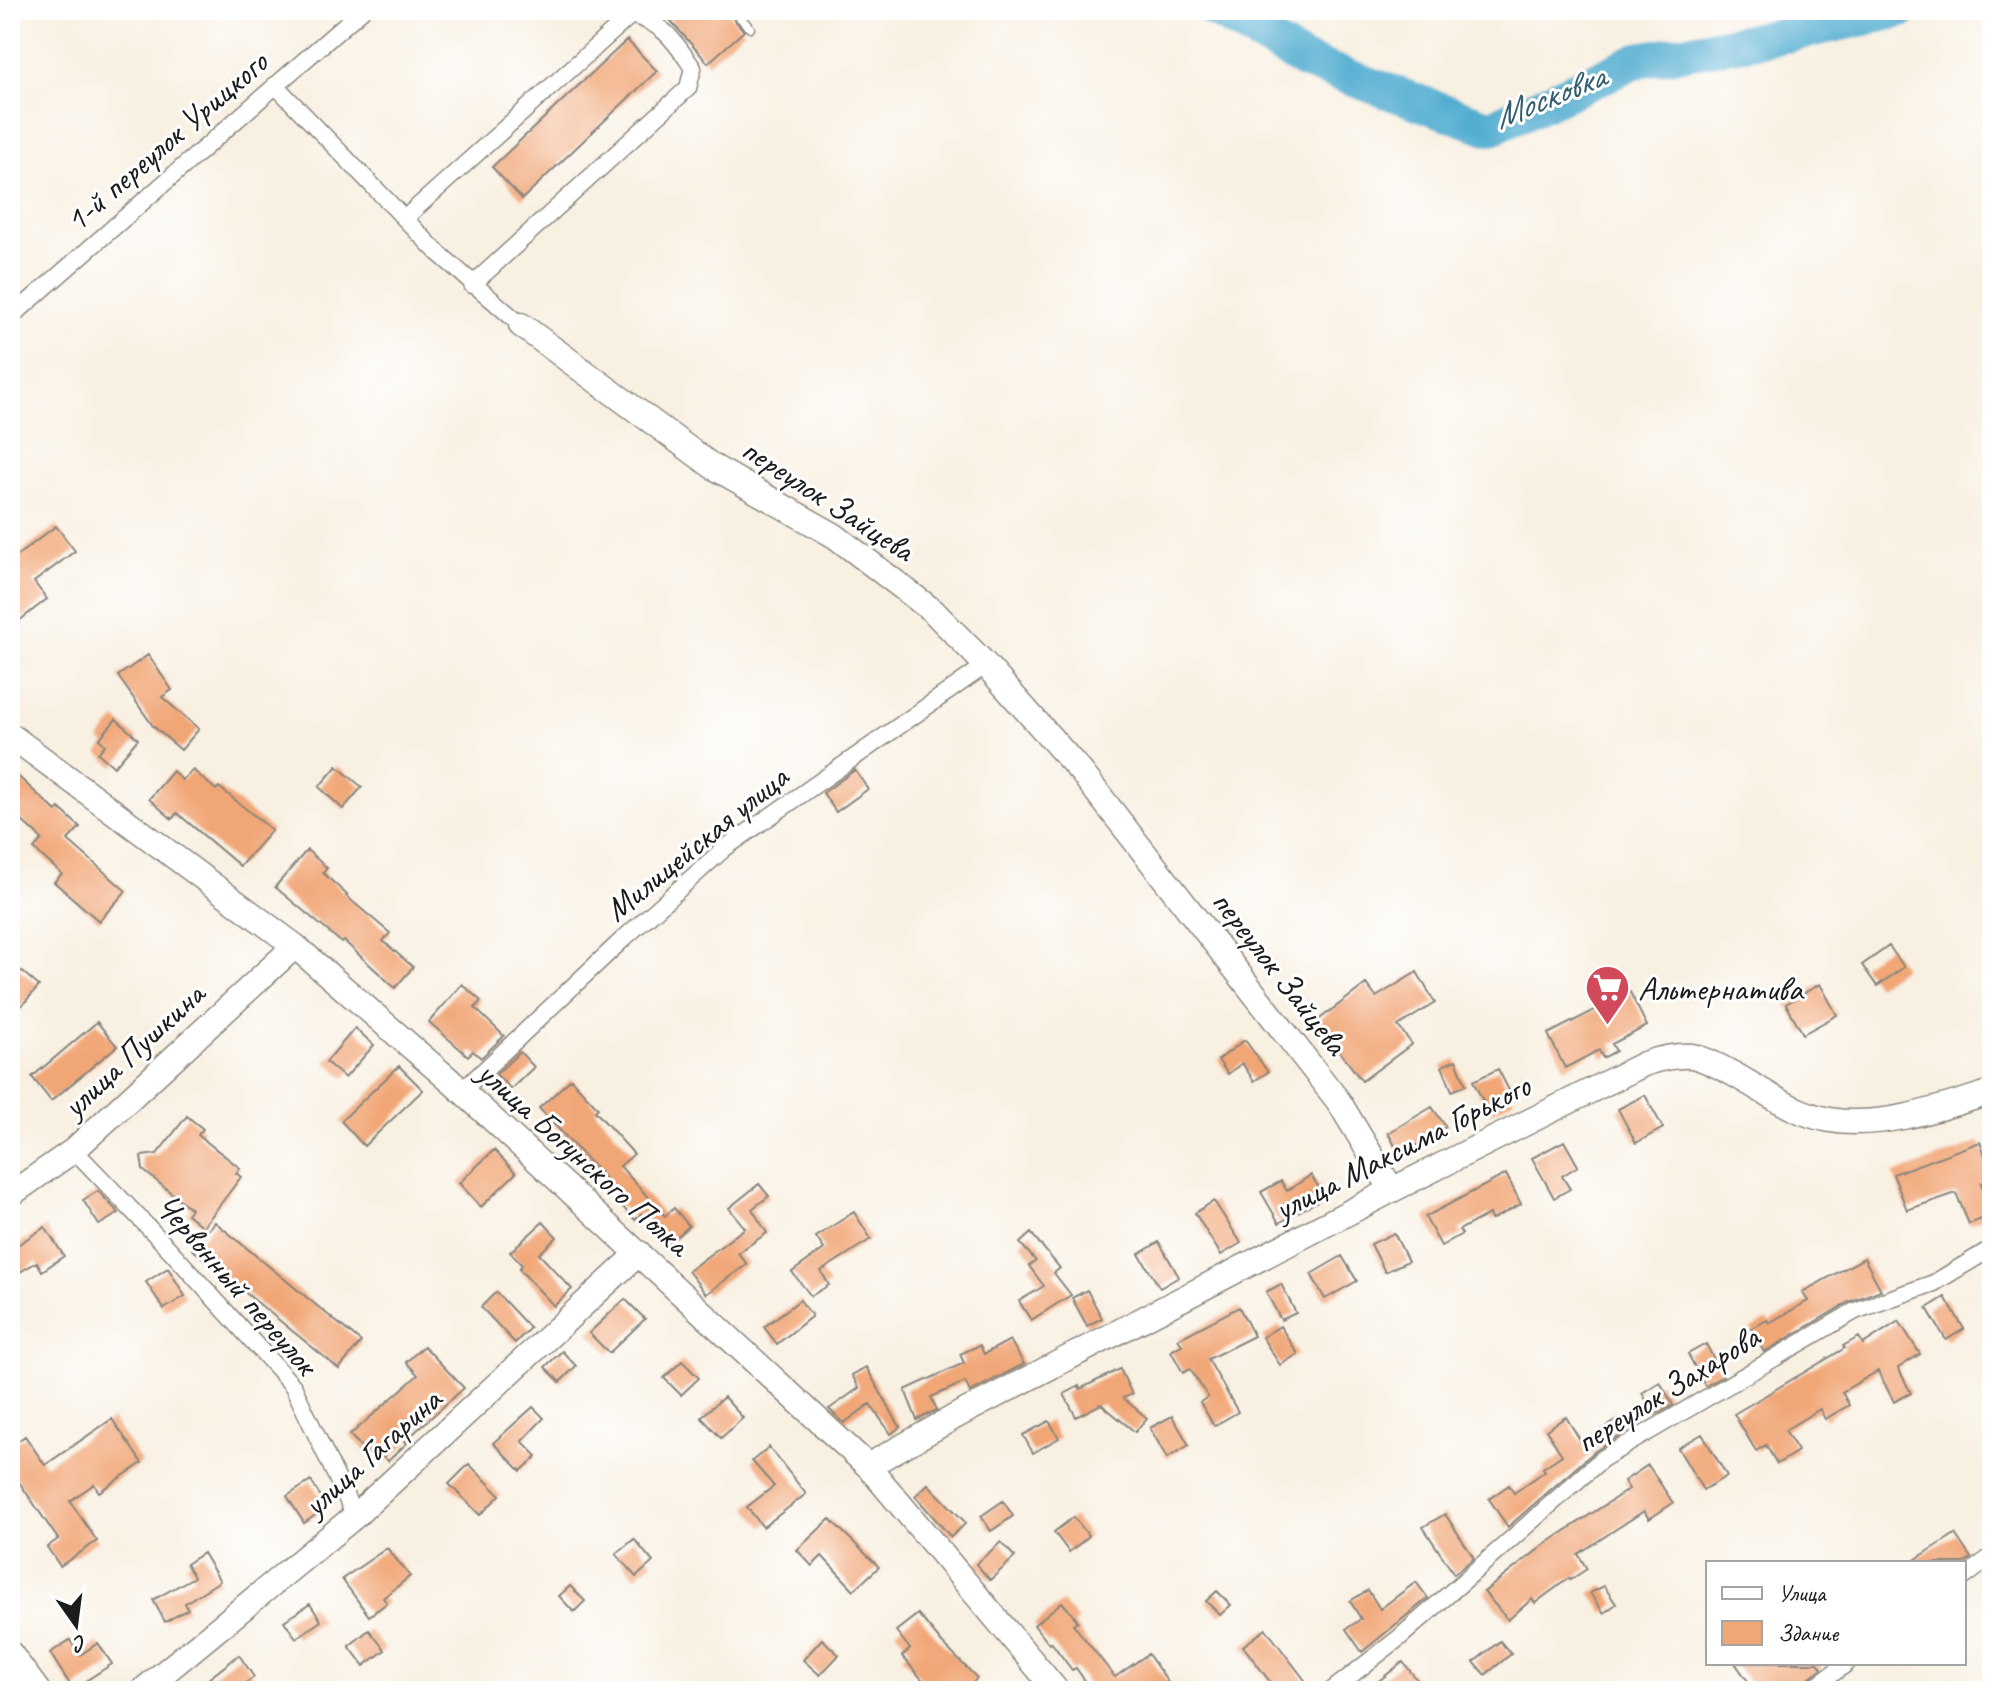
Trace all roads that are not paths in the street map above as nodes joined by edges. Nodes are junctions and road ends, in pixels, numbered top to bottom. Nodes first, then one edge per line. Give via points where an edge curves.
1 (362, 10) edge
2 (733, 10) edge
3 (634, 12) edge
4 (750, 28) dead end
5 (275, 85) junction
6 (405, 218) junction
7 (472, 285) junction
8 (10, 318) edge
9 (521, 325) joint
10 (986, 665) junction
11 (10, 735) edge
12 (295, 946) junction
13 (462, 1091) junction
14 (1992, 1092) edge
15 (74, 1150) junction
16 (1392, 1190) junction
17 (10, 1195) edge
18 (1992, 1248) edge
19 (639, 1253) junction
20 (868, 1466) junction
21 (355, 1516) junction
22 (1992, 1556) edge
23 (1966, 1576) edge
24 (10, 1653) edge
25 (1844, 1665) edge
26 (38, 1691) edge
27 (142, 1691) edge
28 (1057, 1691) edge
29 (1331, 1691) edge
30 (1809, 1691) edge

1 - 5 street, 1-й переулок Урицкого
2 - 4 lane
3 - 6 street
3 - 7 street via 667,32 693,68 688,88
5 - 6 street, переулок Зайцева
5 - 8 street, 1-й переулок Урицкого
6 - 7 street, переулок Зайцева
7 - 9 street, переулок Зайцева
9 - 10 street, переулок Зайцева via 712,466 859,552 933,611
10 - 13 street, Милицейская улица via 725,848
10 - 16 street, переулок Зайцева via 1082,773 1329,1090
11 - 12 street, улица Богунского Полка
12 - 13 street, улица Богунского Полка
12 - 15 street, улица Пушкина
13 - 19 street, улица Богунского Полка
14 - 16 street, улица Максима Горького via 1917,1114 1829,1120 1694,1056 1665,1058 1626,1071
15 - 17 street, улица Пушкина
15 - 21 street, Червонный переулок via 293,1386
16 - 20 street, улица Максима Горького
18 - 29 street, переулок Захарова via 1934,1283 1855,1311 1602,1459
19 - 20 street, улица Богунского Полка
19 - 21 street, улица Гагарина
20 - 28 street, улица Богунского Полка
21 - 27 street, улица Гагарина
22 - 23 street
24 - 26 street
25 - 30 street

